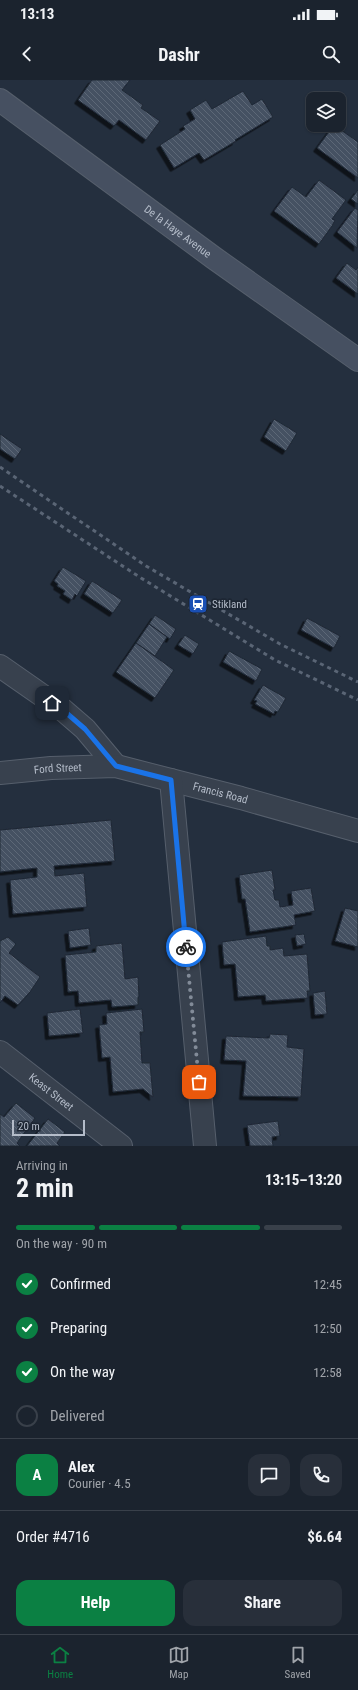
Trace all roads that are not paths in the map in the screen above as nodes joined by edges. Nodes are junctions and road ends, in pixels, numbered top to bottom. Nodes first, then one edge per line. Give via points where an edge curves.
1 (0, 100) edge
2 (358, 360) edge
3 (0, 666) edge
4 (116, 766) junction
5 (0, 773) edge
6 (171, 780) junction
7 (358, 831) edge
8 (0, 1052) edge
9 (121, 1146) edge
10 (205, 1146) edge

1 - 2 street, De la Haye Avenue via 214,258
3 - 4 street via 63,710 85,729
4 - 5 street, Ford Street
4 - 6 street, Francis Road
6 - 7 street, Francis Road
6 - 10 street
8 - 9 street, Keast Street

